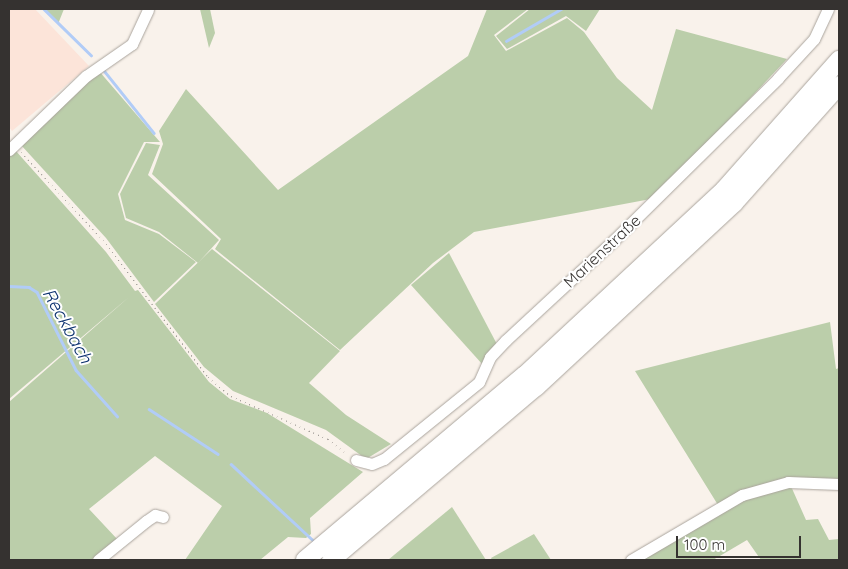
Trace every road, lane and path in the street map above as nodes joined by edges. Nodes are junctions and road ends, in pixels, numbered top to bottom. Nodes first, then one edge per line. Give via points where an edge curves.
1 (148, 9) edge
2 (828, 9) edge
3 (839, 60) edge
4 (839, 85) edge
5 (12, 148) edge
6 (356, 460) joint
7 (839, 484) edge
8 (163, 517) dead end
9 (333, 551) edge
10 (310, 557) edge
11 (98, 560) edge
12 (631, 560) edge

1 - 5 street via 132,44 86,76
2 - 6 street, Marienstraße via 814,39 771,85 614,240 506,340 490,357 479,382 384,459 372,464
3 - 9 highway via 724,190
4 - 9 highway via 734,204 536,387
5 - 6 path via 103,240 208,377 231,396 328,439
7 - 12 street via 788,482 742,495
8 - 11 street via 155,515
9 - 10 highway

